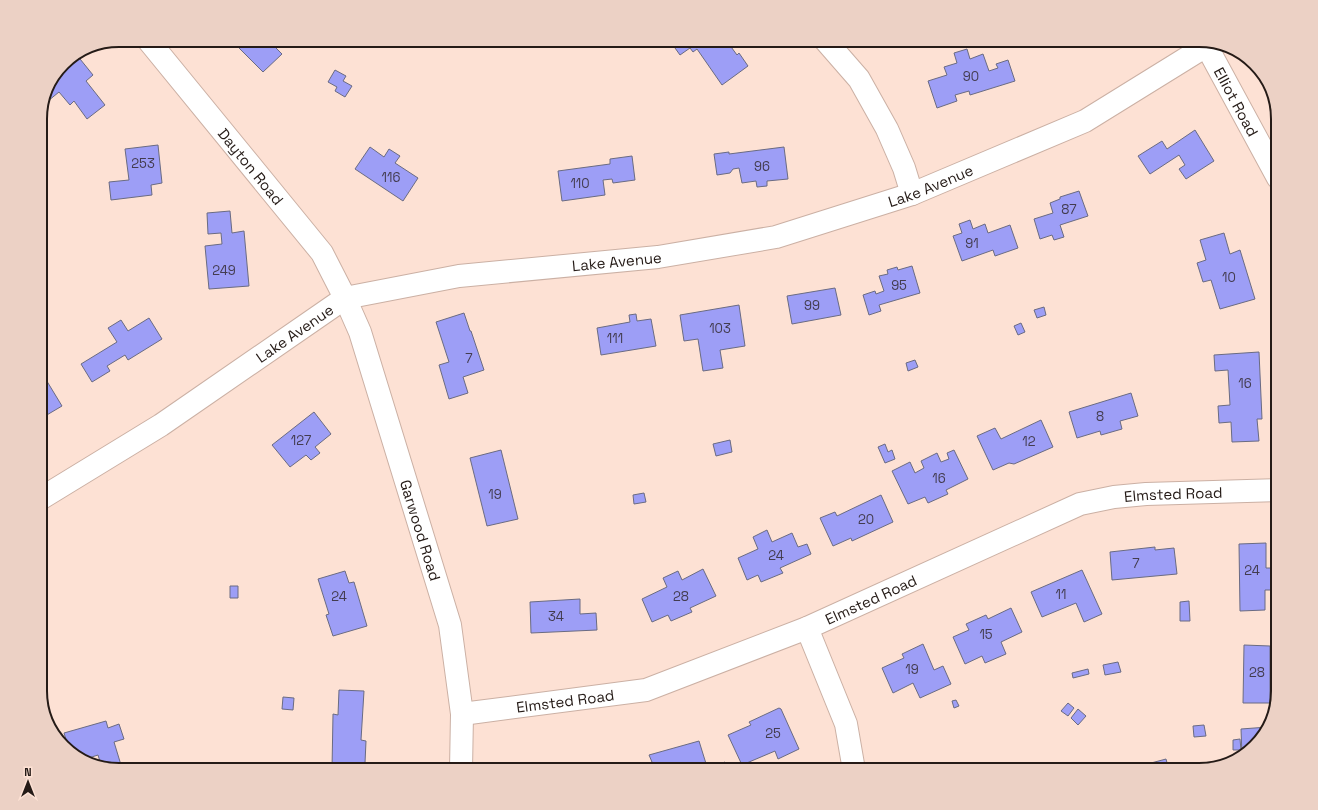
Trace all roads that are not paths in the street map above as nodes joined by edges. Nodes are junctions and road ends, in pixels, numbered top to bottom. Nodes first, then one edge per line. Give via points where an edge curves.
1 (154, 47) edge
2 (831, 47) edge
3 (1205, 48) edge
4 (1211, 48) edge
5 (1271, 165) edge
6 (912, 194) junction
7 (346, 298) junction
8 (1271, 490) edge
9 (47, 495) edge
10 (807, 628) junction
11 (462, 714) junction
12 (461, 763) edge
13 (853, 763) edge

1 - 7 street, Dayton Road via 322,253
2 - 6 street via 859,79 887,129
3 - 6 street, Lake Avenue via 1085,121
4 - 5 street, Elliot Road
6 - 7 street, Lake Avenue via 776,237 658,257 459,276
7 - 9 street, Lake Avenue via 161,425
7 - 11 street, Garwood Road via 360,332 450,624
8 - 10 street, Elmsted Road via 1114,496 1080,504
10 - 11 street, Elmsted Road via 646,690
10 - 13 street via 846,724
11 - 12 street, Garwood Road

